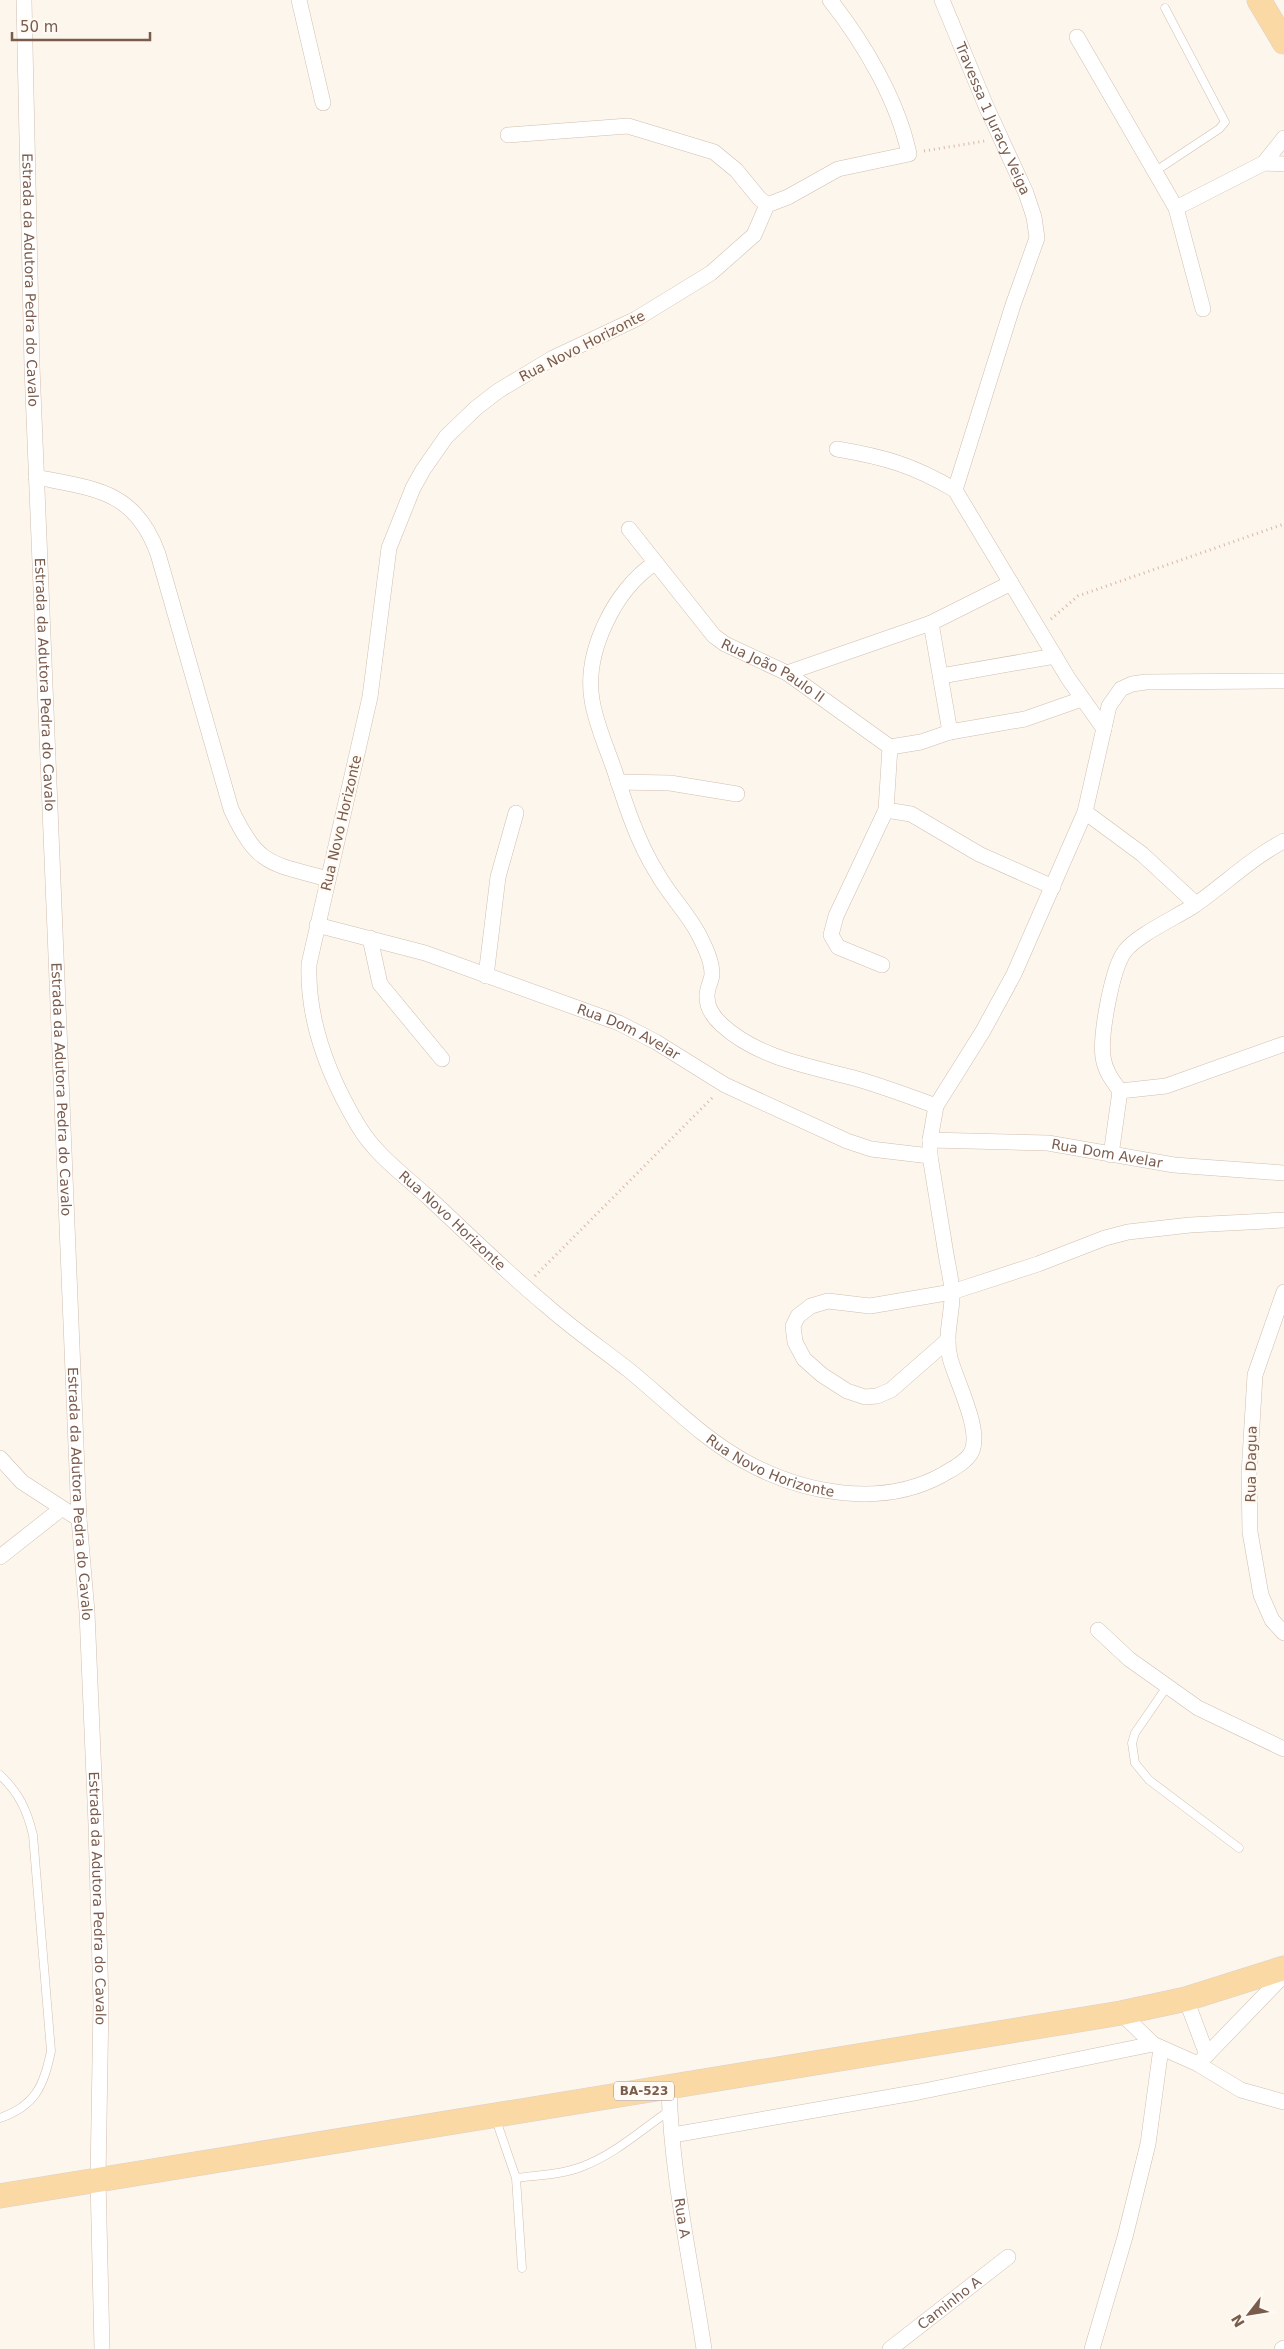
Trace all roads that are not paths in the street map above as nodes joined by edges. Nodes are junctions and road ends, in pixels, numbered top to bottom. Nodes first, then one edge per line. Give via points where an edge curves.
1 (24, 0) edge
2 (299, 0) edge
3 (830, 0) edge
4 (942, 0) edge
5 (1259, 0) edge
6 (1165, 8) dead end
7 (1077, 37) dead end
8 (1284, 42) edge
9 (323, 103) dead end
10 (508, 135) dead end
11 (1284, 138) edge
12 (1264, 163) junction
13 (1284, 164) edge
14 (1154, 172) junction
15 (767, 204) junction
16 (1176, 208) junction
17 (1203, 309) dead end
18 (837, 449) dead end
19 (36, 477) junction
20 (955, 490) junction
21 (629, 529) dead end
22 (655, 562) junction
23 (1011, 583) junction
24 (931, 623) junction
25 (1055, 656) junction
26 (787, 673) junction
27 (941, 676) junction
28 (1284, 681) edge
29 (1082, 699) junction
30 (1104, 729) junction
31 (950, 732) junction
32 (890, 747) junction
33 (618, 782) junction
34 (738, 794) dead end
35 (886, 810) junction
36 (1085, 812) junction
37 (516, 813) dead end
38 (1284, 841) edge
39 (328, 879) junction
40 (1053, 887) junction
41 (1196, 904) junction
42 (317, 925) junction
43 (370, 938) junction
44 (882, 966) dead end
45 (486, 976) junction
46 (1284, 1044) edge
47 (442, 1059) dead end
48 (1120, 1091) junction
49 (936, 1106) junction
50 (930, 1140) junction
51 (1111, 1155) junction
52 (930, 1156) junction
53 (1284, 1172) edge
54 (1284, 1220) edge
55 (952, 1292) junction
56 (1284, 1292) edge
57 (948, 1340) junction
58 (0, 1458) edge
59 (61, 1508) junction
60 (79, 1519) junction
61 (0, 1557) edge
62 (1098, 1630) dead end
63 (1284, 1633) edge
64 (1166, 1688) junction
65 (1284, 1749) edge
66 (0, 1776) edge
67 (1239, 1848) dead end
68 (1284, 1968) edge
69 (1284, 1974) edge
70 (1186, 1999) junction
71 (1121, 2013) junction
72 (1157, 2046) junction
73 (1202, 2060) junction
74 (669, 2087) junction
75 (1284, 2102) edge
76 (669, 2111) junction
77 (494, 2116) junction
78 (0, 2118) edge
79 (673, 2135) junction
80 (516, 2178) junction
81 (98, 2179) junction
82 (0, 2196) edge
83 (1008, 2258) dead end
84 (522, 2268) dead end
85 (102, 2349) edge
86 (704, 2349) edge
87 (890, 2349) edge
88 (1092, 2349) edge

1 - 19 street, Estrada da Adutora Pedra do Cavalo
2 - 9 street
3 - 15 street via 883,85 904,131 909,154 838,169 788,197
4 - 20 street, Travessa 1 Juracy Veiga via 1026,193 1034,217 1036,238
5 - 8 main road
6 - 14 lane via 1226,122
7 - 14 street
10 - 15 street via 628,126 714,152 736,170
11 - 12 street
12 - 13 street
12 - 16 street
14 - 16 street
15 - 39 street, Rua Novo Horizonte via 754,235 704,279 636,319 525,374 476,408 435,452 413,488 390,548 370,697
16 - 17 street
18 - 20 street via 904,464
19 - 39 street via 102,490 117,498 142,522 158,554 228,801 242,834 258,854 272,863
19 - 60 street, Estrada da Adutora Pedra do Cavalo
20 - 23 street
21 - 22 street, Rua João Paulo II
22 - 26 street, Rua João Paulo II via 714,636
22 - 33 street via 635,578 616,601 592,664 592,699
23 - 24 street
23 - 25 street
24 - 26 street
24 - 27 street
25 - 27 street
25 - 29 street
26 - 32 street, Rua João Paulo II
27 - 31 street
28 - 30 street via 1132,684 1115,696
29 - 30 street
29 - 31 street via 1025,719
30 - 36 street
31 - 32 street via 921,742
32 - 35 street
33 - 34 street via 670,782
33 - 49 street via 656,872 687,914 706,950 712,976 707,1000 714,1017 743,1040 774,1056
35 - 40 street via 912,814 980,854
35 - 44 street via 836,916 831,935 838,947
36 - 40 street
36 - 41 street via 1142,854
37 - 45 street via 498,876
38 - 41 street via 1250,862
39 - 42 street, Rua Novo Horizonte
40 - 49 street via 997,1006
41 - 48 street via 1137,940 1125,950 1118,964 1103,1057 1107,1071
42 - 43 street, Rua Dom Avelar
42 - 57 street, Rua Novo Horizonte via 309,964 313,1015 332,1073 359,1127 383,1155 524,1287 707,1436 745,1462 801,1485 839,1493 872,1494 912,1487 958,1466 971,1454 974,1442
43 - 45 street, Rua Dom Avelar via 425,953
43 - 47 street via 380,984
45 - 52 street, Rua Dom Avelar via 619,1023 725,1085 846,1141 871,1149
46 - 48 street via 1166,1086
48 - 51 street
49 - 50 street
50 - 51 street, Rua Dom Avelar via 1048,1143
50 - 52 street
51 - 53 street, Rua Dom Avelar via 1209,1168
52 - 55 street
54 - 55 street via 1128,1232
55 - 57 street via 946,1329
55 - 57 street via 870,1306 828,1301 811,1306 798,1316 793,1326 795,1342 804,1359 847,1391 865,1397 891,1390
56 - 63 street, Rua Dagua via 1255,1375 1249,1475 1250,1532 1261,1596 1272,1620
58 - 59 street via 22,1482
59 - 60 street
59 - 61 street
60 - 81 street, Estrada da Adutora Pedra do Cavalo via 87,1612 96,1824 101,2002
62 - 64 street
64 - 65 street via 1198,1708
64 - 67 lane via 1135,1733 1132,1743 1135,1762 1149,1780
66 - 78 lane via 18,1794 33,1835 51,2051 47,2074 39,2092 26,2106
68 - 70 main road, BA-523
69 - 73 street
70 - 71 main road, BA-523
70 - 73 street
71 - 72 street
71 - 74 main road, BA-523
72 - 73 street
72 - 79 street
72 - 88 street via 1148,2144
73 - 75 street via 1241,2090
74 - 76 street, Rua A
74 - 77 main road, BA-523
76 - 79 street, Rua A
76 - 80 lane via 613,2152 581,2167
77 - 80 lane
77 - 81 main road, BA-523
79 - 86 street, Rua A via 682,2220
80 - 84 lane
81 - 82 main road, BA-523
81 - 85 street, Estrada da Adutora Pedra do Cavalo
83 - 87 street, Caminho A

